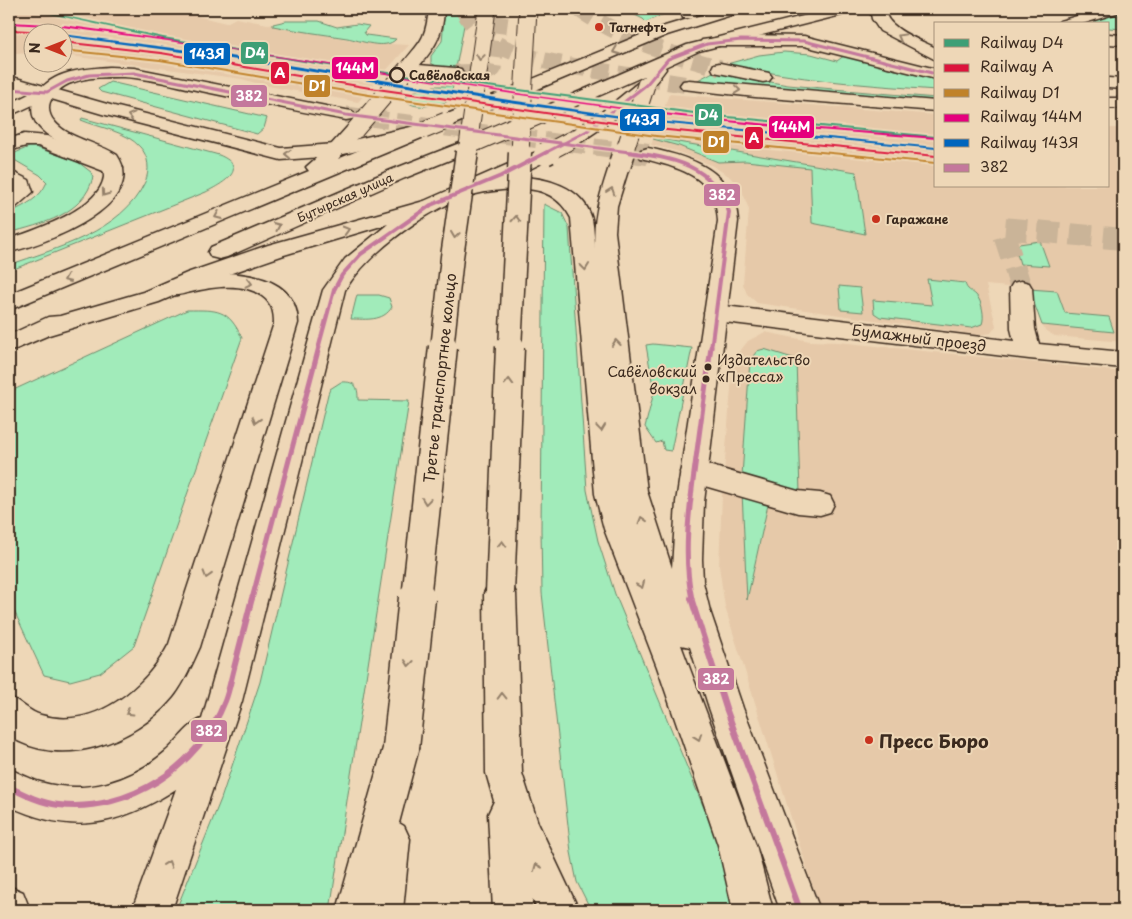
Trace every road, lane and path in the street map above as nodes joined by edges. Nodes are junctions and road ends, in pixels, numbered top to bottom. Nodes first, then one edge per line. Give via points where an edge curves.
1 (436, 9) edge
2 (487, 9) edge
3 (528, 9) edge
4 (736, 9) edge
5 (848, 9) edge
6 (878, 9) edge
7 (1115, 9) edge
8 (690, 11) edge
9 (1072, 22) edge
10 (661, 32) junction
11 (1110, 39) edge
12 (1123, 40) edge
13 (706, 44) junction
14 (934, 54) edge
15 (676, 56) junction
16 (720, 68) tunnel mouth
17 (407, 69) junction
18 (455, 73) tunnel mouth
19 (934, 74) edge
20 (9, 81) edge
21 (1110, 83) edge
22 (1123, 84) edge
23 (646, 85) junction
24 (688, 85) tunnel mouth
25 (9, 89) edge
26 (47, 92) junction
27 (1110, 92) edge
28 (1123, 92) edge
29 (934, 94) edge
30 (9, 99) edge
31 (1110, 103) edge
32 (1123, 103) edge
33 (934, 106) edge
34 (9, 111) edge
35 (42, 116) junction
36 (1110, 117) edge
37 (1123, 117) edge
38 (350, 122) junction
39 (9, 130) edge
40 (409, 134) junction
41 (9, 145) edge
42 (337, 150) junction
43 (648, 154) tunnel mouth
44 (113, 168) junction
45 (9, 176) edge
46 (295, 184) junction
47 (471, 189) junction
48 (9, 203) edge
49 (431, 205) junction
50 (9, 246) edge
51 (1021, 288) tunnel mouth
52 (151, 297) junction
53 (9, 303) edge
54 (716, 313) junction
55 (40, 330) junction
56 (9, 344) edge
57 (1029, 351) junction
58 (1123, 360) edge
59 (694, 472) junction
60 (820, 504) dead end
61 (225, 701) junction
62 (726, 708) junction
63 (9, 713) edge
64 (503, 745) junction
65 (400, 748) junction
66 (9, 787) edge
67 (9, 906) edge
68 (10, 910) edge
69 (152, 910) edge
70 (358, 910) edge
71 (383, 910) edge
72 (513, 910) edge
73 (559, 910) edge
74 (753, 910) edge
75 (800, 910) edge

1 - 17 main road via 434,34
2 -> 65 main road, Третье транспортное кольцо, bridge via 452,257
64 -> 3 main road, bridge via 500,593
4 - 10 main road
5 - 13 main road
14 -> 6 main road via 886,28 880,21
7 - 9 main road
8 - 10 main road via 679,23
10 -> 40 main road, bridge
11 - 12 main road
13 - 15 main road, Бутырская улица
13 - 19 main road via 741,40 804,41
15 - 23 main road via 660,66
55 -> 15 main road, Бутырская улица, bridge
16 - 29 main road via 789,81
17 - 18 main road
17 - 38 main road, bridge
20 - 26 main road
21 - 22 main road
23 - 47 main road, bridge via 587,131
62 -> 23 main road, bridge via 657,569 633,491 604,218
24 -> 33 main road
25 - 26 main road
26 - 30 main road
26 - 34 main road
26 - 35 main road via 40,102
26 - 38 main road via 61,82 82,75 134,73
42 -> 26 main road via 273,153
27 - 28 main road
31 - 32 main road
35 - 39 main road
35 - 44 main road via 47,125 62,137 105,155
36 - 37 main road
38 - 42 main road
40 - 42 main road
40 - 46 main road
41 - 44 main road via 24,140 40,140
42 - 46 main road
43 - 54 main road via 678,161 699,172 716,185 728,204
44 -> 50 main road via 110,186 91,209 59,228
45 - 48 main road via 22,184 23,192
46 -> 53 main road
47 - 49 main road
47 -> 74 main road via 506,183 545,186 567,195 578,209 609,494 618,529 674,667 737,844
52 -> 49 main road via 235,263
49 - 61 main road via 362,254 334,290
51 - 57 main road via 1023,329
52 - 55 main road
52 -> 63 main road via 198,282 221,279 261,286 276,295 285,308 286,323 184,647 173,670 155,692 132,712 105,726 76,734 49,734 26,727
54 - 57 main road, Бумажный проезд
54 - 59 main road
55 - 56 main road, Бутырская улица
57 - 58 main road, Бумажный проезд
59 - 60 main road via 798,502
59 - 62 main road via 687,538 688,582 694,611
61 - 66 main road via 212,728 196,749 162,779 136,792 82,808 65,808 35,801
69 -> 61 main road
62 - 75 main road
64 - 72 main road
73 -> 64 main road via 520,826 504,773
65 - 70 main road
65 - 71 main road
67 - 68 main road

